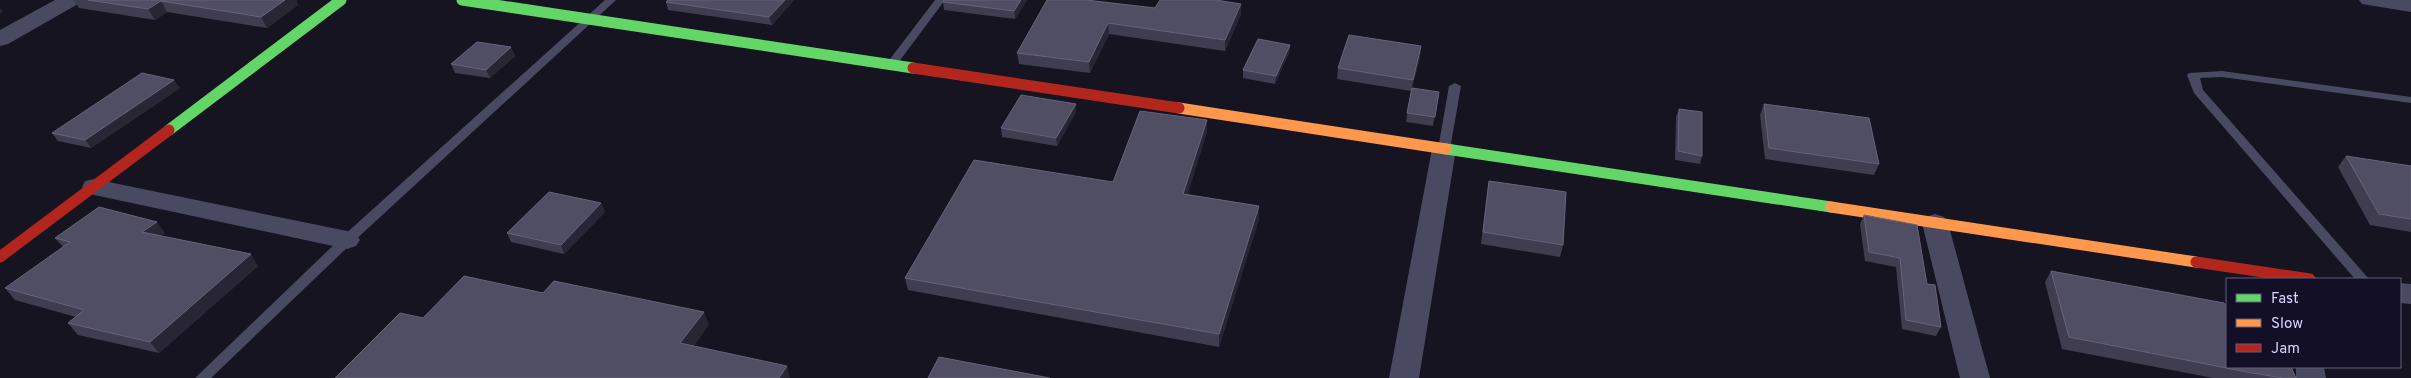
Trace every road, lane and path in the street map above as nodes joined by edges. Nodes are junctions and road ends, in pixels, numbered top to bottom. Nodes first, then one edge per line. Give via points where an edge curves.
1 (71, 0) edge
2 (341, 0) edge
3 (462, 0) edge
4 (611, 0) edge
5 (940, 0) edge
6 (2369, 0) edge
7 (2411, 6) edge
8 (590, 20) junction
9 (0, 39) edge
10 (891, 65) junction
11 (1455, 86) dead end
12 (2411, 100) edge
13 (1444, 149) junction
14 (94, 187) junction
15 (1935, 223) junction
16 (347, 240) junction
17 (0, 257) edge
18 (2297, 278) edge
19 (2361, 278) edge
20 (202, 378) edge
21 (1404, 378) edge
22 (1975, 378) edge

1 - 9 street
2 - 14 street
3 - 8 street
4 - 8 lane
5 - 10 lane
6 - 7 street
8 - 10 street
8 - 16 lane
10 - 13 street
11 - 13 lane
12 - 19 lane via 2222,74 2193,75 2198,90
13 - 15 street
13 - 21 street
14 - 16 street
14 - 17 street
15 - 18 street
15 - 22 street
16 - 20 lane

